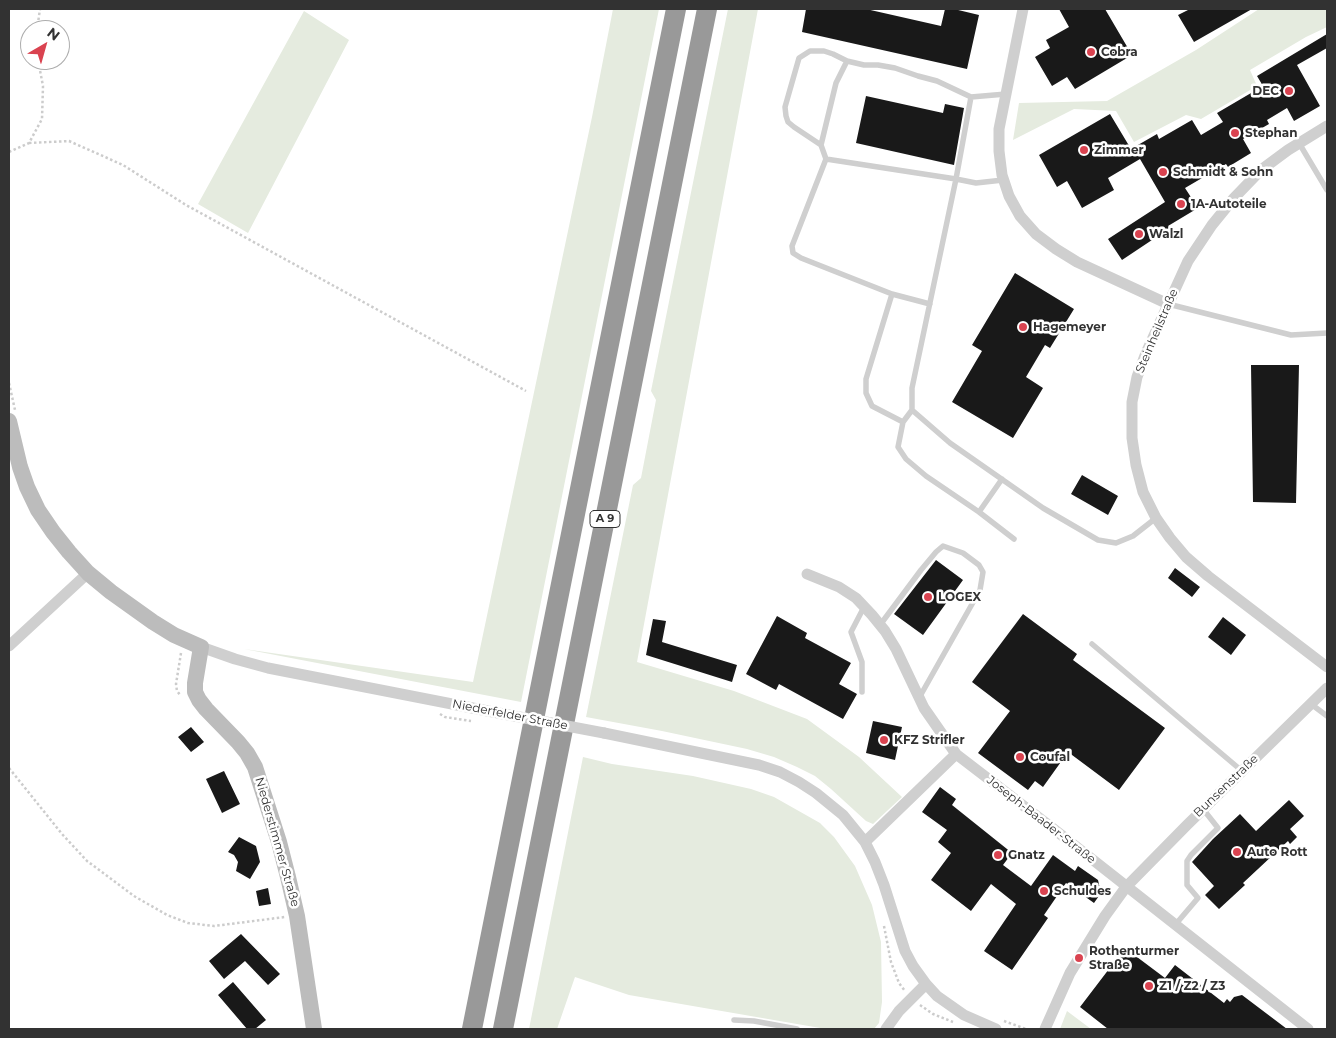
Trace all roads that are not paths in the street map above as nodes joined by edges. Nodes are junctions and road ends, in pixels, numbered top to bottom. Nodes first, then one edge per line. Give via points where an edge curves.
1 (676, 9) edge
2 (707, 9) edge
3 (1023, 9) edge
4 (847, 61) junction
5 (1006, 94) junction
6 (971, 97) junction
7 (1327, 126) edge
8 (1299, 143) junction
9 (821, 145) junction
10 (826, 159) junction
11 (956, 179) junction
12 (1003, 180) junction
13 (1327, 190) edge
14 (892, 294) junction
15 (930, 304) junction
16 (1168, 304) junction
17 (1327, 333) edge
18 (912, 410) junction
19 (12, 416) edge
20 (903, 422) junction
21 (1002, 479) junction
22 (979, 512) junction
23 (1156, 518) junction
24 (1014, 539) dead end
25 (88, 573) junction
26 (807, 574) dead end
27 (864, 607) junction
28 (880, 625) junction
29 (1092, 644) dead end
30 (9, 646) edge
31 (200, 652) junction
32 (1327, 666) edge
33 (1327, 688) edge
34 (862, 692) dead end
35 (919, 698) junction
36 (1310, 704) junction
37 (1327, 716) edge
38 (956, 754) junction
39 (1242, 771) junction
40 (1203, 808) junction
41 (865, 842) junction
42 (1126, 887) junction
43 (1175, 925) junction
44 (926, 984) junction
45 (734, 1020) dead end
46 (999, 1025) edge
47 (314, 1029) edge
48 (472, 1029) edge
49 (503, 1029) edge
50 (798, 1029) edge
51 (886, 1029) edge
52 (1045, 1029) edge
53 (1308, 1029) edge

1 - 48 highway, A 9
2 - 49 highway, A 9
3 - 5 street
4 - 6 lane via 895,68 938,81
4 - 9 lane via 836,83
4 - 9 lane via 824,51 810,51 799,58 785,107 786,116 794,127
5 - 6 lane
5 - 12 street via 999,130
6 - 11 lane
7 - 8 street, Steinheilstraße
8 - 13 lane
8 - 16 street, Steinheilstraße via 1261,170 1234,198 1188,261
9 - 10 lane
10 - 11 lane
10 - 14 lane via 792,246 793,253
11 - 12 lane via 976,184
11 - 15 lane
12 - 16 street via 1020,216 1036,234 1077,262
14 - 15 lane
14 - 20 lane via 866,379 866,393 872,406
15 - 18 lane via 912,388
16 - 17 lane via 1291,335
16 - 23 street, Steinheilstraße via 1137,377 1132,402 1136,465 1143,492
18 - 20 lane
18 - 21 lane
19 - 25 street, Niederfelder Straße via 20,467 38,510
20 - 22 lane via 898,446 906,459
21 - 22 lane
21 - 23 lane via 1098,540 1116,543 1133,536
22 - 24 lane
23 - 32 street, Steinheilstraße via 1186,557
25 - 30 street
25 - 31 street, Niederfelder Straße via 152,622
26 - 27 street, Joseph-Baader-Straße via 839,587
27 - 28 street, Joseph-Baader-Straße
27 - 34 lane via 851,632 862,662
28 - 35 street, Joseph-Baader-Straße via 896,649
28 - 35 lane via 943,546 963,553 983,572 980,590
29 - 39 lane
31 - 41 street, Niederfelder Straße, bridge via 759,765 780,772 816,792 843,815
31 - 47 street, Niederstimmer Straße via 195,683 199,700 238,742 255,767 279,842 297,916
33 - 36 street, Bunsenstraße
35 - 38 street, Joseph-Baader-Straße
36 - 37 lane
36 - 39 street, Bunsenstraße
38 - 41 street
38 - 42 street, Joseph-Baader-Straße
39 - 40 street, Bunsenstraße
40 - 42 street, Bunsenstraße
40 - 43 lane via 1218,828 1187,861 1187,885 1198,898
41 - 44 street, Niederfelder Straße via 884,885 905,951
42 - 43 street
42 - 52 street, Bunsenstraße via 1070,973
43 - 53 street
44 - 46 street, Niederfelder Straße via 964,1015 981,1023
44 - 51 street
45 - 50 lane

